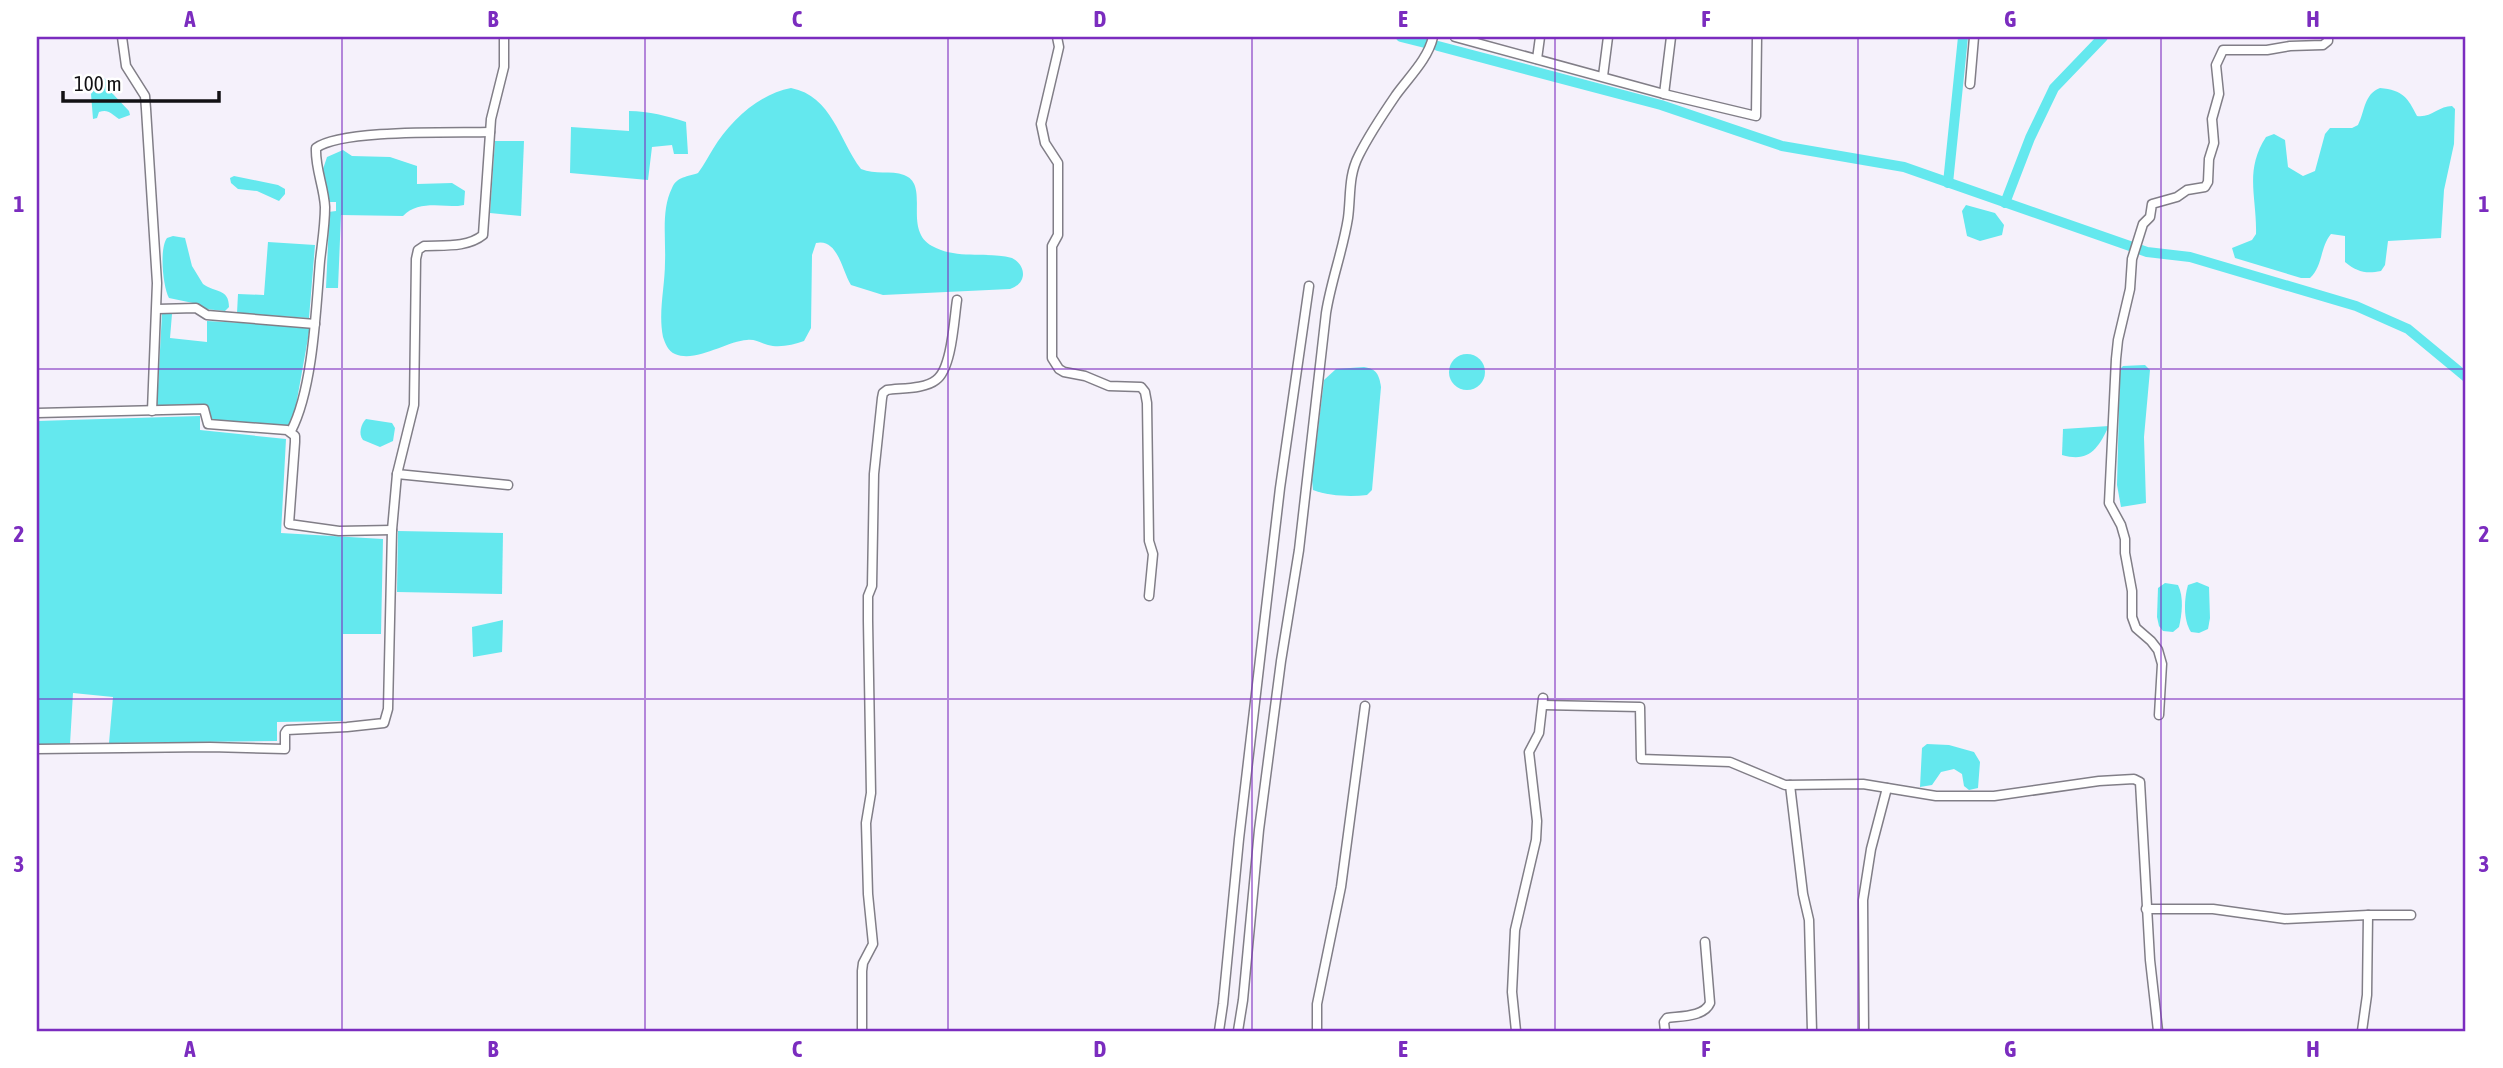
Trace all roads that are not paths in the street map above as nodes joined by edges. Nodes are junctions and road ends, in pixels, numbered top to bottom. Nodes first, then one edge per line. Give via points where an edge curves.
1 (122, 37) edge
2 (504, 37) edge
3 (1057, 37) edge
4 (1433, 37) edge
5 (1455, 37) edge
6 (1540, 37) edge
7 (1608, 37) edge
8 (1671, 37) edge
9 (1757, 37) edge
10 (1974, 37) edge
11 (2328, 37) edge
12 (1471, 38) edge
13 (1537, 59) junction
14 (1603, 76) junction
15 (1970, 84) dead end
16 (1664, 94) junction
17 (490, 132) junction
18 (1309, 286) dead end
19 (957, 300) dead end
20 (157, 309) junction
21 (315, 324) junction
22 (152, 411) junction
23 (37, 413) edge
24 (291, 431) junction
25 (397, 474) junction
26 (508, 485) dead end
27 (392, 530) junction
28 (1149, 596) dead end
29 (1365, 706) dead end
30 (2159, 715) dead end
31 (37, 749) edge
32 (1790, 785) junction
33 (1886, 788) junction
34 (2146, 909) junction
35 (2368, 915) junction
36 (2411, 915) dead end
37 (1705, 942) dead end
38 (862, 1031) edge
39 (1219, 1031) edge
40 (1238, 1031) edge
41 (1317, 1031) edge
42 (1516, 1031) edge
43 (1665, 1031) edge
44 (1812, 1031) edge
45 (1864, 1031) edge
46 (2158, 1031) edge
47 (2362, 1031) edge

1 - 20 street via 126,66 145,96
2 - 17 street via 504,67
3 - 28 street via 1059,47 1041,124 1045,143 1059,163 1058,235 1052,246 1052,358 1064,372 1109,386 1141,387 1145,392 1153,554
4 - 40 street via 1424,58 1360,153 1350,182 1348,220 1326,313 1299,550 1259,830
5 - 12 street
6 - 13 street
7 - 14 street
8 - 16 street
9 - 16 street via 1756,116
10 - 15 street
11 - 30 street via 2323,45 2223,50 2216,65 2220,83 2212,118 2214,143 2208,182 2205,187 2152,204 2132,259 2116,359 2109,503 2125,539 2132,617 2136,628 2158,650 2162,664
12 - 13 street
13 - 14 street
14 - 16 street
17 - 21 street via 364,136 316,148 325,205
17 - 25 street via 483,235 466,244 418,250 414,405
18 - 39 street via 1280,488
19 - 38 street via 941,375 925,385 887,390 882,398 867,621 871,793 866,830 873,944 863,963
20 - 21 street via 196,308 207,315
20 - 22 street
21 - 24 street via 300,407
22 - 23 street
22 - 24 street via 204,409 208,424
24 - 27 street via 295,442 289,524 339,531
25 - 26 street
25 - 27 street
27 - 31 street via 384,723 287,730 285,749
29 - 41 street via 1341,887 1317,1004
32 - 33 street
32 - 42 street via 1730,762 1641,759 1640,707 1543,702 1539,733 1529,752 1537,821 1515,930 1512,992
32 - 44 street via 1809,920
33 - 34 street via 1976,797 2134,779 2142,789
33 - 45 street via 1863,900
34 - 35 street via 2213,909 2285,919
34 - 46 street
35 - 36 street
35 - 47 street
37 - 43 street via 1710,1003 1701,1012 1667,1018

